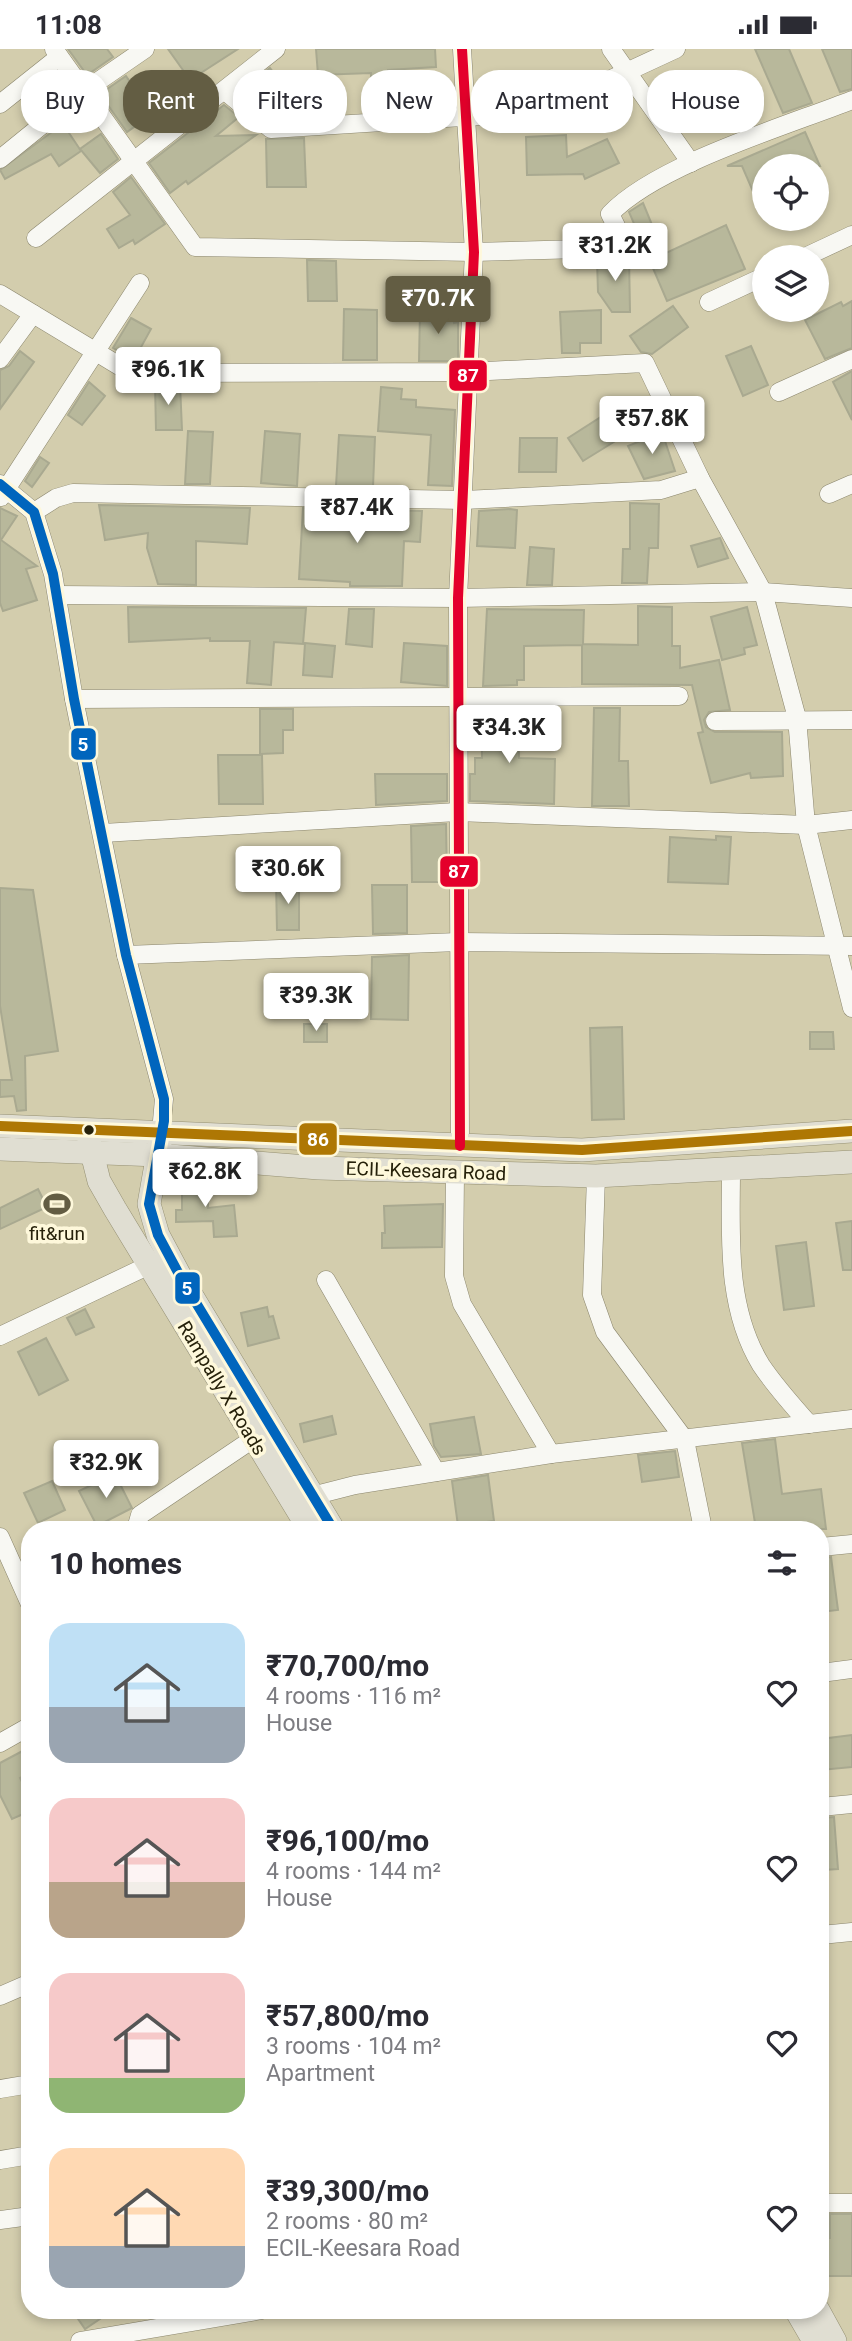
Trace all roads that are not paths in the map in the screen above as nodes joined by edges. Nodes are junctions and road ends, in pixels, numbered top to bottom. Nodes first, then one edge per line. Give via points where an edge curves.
1 (145, 49) edge
2 (276, 49) edge
3 (464, 49) edge
4 (611, 49) edge
5 (676, 49) edge
6 (57, 53) edge
7 (69, 70) edge
8 (625, 70) edge
9 (630, 70) edge
10 (109, 74) edge
11 (633, 82) edge
12 (226, 91) junction
13 (852, 100) edge
14 (0, 104) edge
15 (471, 117) edge
16 (464, 118) junction
17 (109, 127) edge
18 (32, 133) edge
19 (0, 159) edge
20 (133, 162) junction
21 (691, 163) junction
22 (852, 235) edge
23 (36, 237) dead end
24 (829, 246) edge
25 (474, 252) junction
26 (752, 282) edge
27 (140, 283) dead end
28 (0, 294) edge
29 (709, 302) dead end
30 (33, 314) junction
31 (96, 353) junction
32 (0, 359) edge
33 (852, 359) edge
34 (468, 372) junction
35 (779, 393) dead end
36 (701, 478) junction
37 (852, 484) edge
38 (2, 490) edge
39 (829, 494) dead end
40 (464, 500) junction
41 (34, 512) junction
42 (763, 592) junction
43 (57, 595) junction
44 (458, 598) junction
45 (852, 598) edge
46 (679, 696) dead end
47 (457, 698) junction
48 (75, 699) junction
49 (797, 718) junction
50 (852, 720) edge
51 (715, 721) dead end
52 (457, 812) junction
53 (852, 820) edge
54 (806, 825) junction
55 (103, 833) junction
56 (458, 942) junction
57 (844, 946) edge
58 (126, 955) junction
59 (852, 1008) edge
60 (0, 1126) edge
61 (852, 1131) edge
62 (89, 1142) junction
63 (160, 1143) junction
64 (460, 1146) junction
65 (0, 1149) edge
66 (852, 1162) edge
67 (731, 1168) junction
68 (455, 1173) junction
69 (596, 1176) junction
70 (159, 1260) junction
71 (326, 1280) dead end
72 (0, 1336) edge
73 (852, 1419) edge
74 (808, 1425) junction
75 (253, 1439) junction
76 (685, 1440) junction
77 (551, 1454) junction
78 (436, 1472) junction
79 (312, 1496) junction
80 (138, 1521) edge
81 (304, 1521) edge
82 (328, 1521) edge
83 (701, 1521) edge
84 (0, 1537) edge
85 (852, 1543) edge
86 (829, 1546) edge
87 (21, 1574) edge
88 (852, 1669) edge
89 (829, 1672) edge
90 (21, 1731) edge
91 (0, 1743) edge
92 (852, 1804) edge
93 (829, 1806) edge
94 (852, 1933) edge
95 (829, 1934) edge
96 (21, 1987) edge
97 (0, 1996) edge
98 (21, 2086) edge
99 (0, 2089) edge
100 (21, 2156) edge
101 (0, 2160) edge
102 (829, 2203) edge
103 (852, 2203) edge
104 (21, 2217) edge
105 (0, 2220) edge
106 (209, 2319) edge
107 (801, 2319) edge
108 (823, 2319) edge
109 (80, 2341) edge
110 (814, 2341) edge
111 (835, 2341) edge

1 - 10 street
2 - 12 street
3 - 16 street
4 - 8 street
5 - 9 street
6 - 7 street
6 - 14 street
11 - 21 street
12 - 16 street via 271,129
12 - 20 street
13 - 21 street
15 - 16 street
16 - 25 street
17 - 20 street
18 - 19 street
20 - 23 street
20 - 25 street via 195,247
21 - 25 street via 632,193 610,214 619,232 617,249
22 - 24 street
25 - 34 street
26 - 29 street
27 - 31 street
28 - 30 street
30 - 31 street
30 - 32 street
31 - 34 street via 131,373
31 - 38 street
33 - 35 street
34 - 36 street via 645,363
34 - 40 street
36 - 40 street via 660,490
36 - 42 street
37 - 39 street
38 - 41 street
40 - 41 street via 73,493
40 - 44 street
41 - 43 street
42 - 44 street
42 - 45 street
42 - 49 street
43 - 44 street
43 - 48 street
44 - 47 street
46 - 47 street
47 - 48 street
47 - 52 street
48 - 55 street
49 - 50 street
49 - 51 street
49 - 54 street
52 - 54 street
52 - 55 street
52 - 56 street
53 - 54 street
54 - 57 street
55 - 58 street
56 - 57 street
56 - 58 street
56 - 64 street
57 - 59 street
58 - 63 street via 164,1098
60 - 62 main road, ECIL-Keesara Road
61 - 64 main road, ECIL-Keesara Road via 582,1150
62 - 63 main road, ECIL-Keesara Road
62 - 65 main road, ECIL-Keesara Road
62 - 70 main road, Rampally X Roads via 99,1181
63 - 64 main road, ECIL-Keesara Road
63 - 68 main road, ECIL-Keesara Road via 319,1168
63 - 70 main road, Rampally X Roads via 149,1204
66 - 67 main road, ECIL-Keesara Road
67 - 69 main road, ECIL-Keesara Road
67 - 74 street via 730,1264 740,1309 761,1364
68 - 69 main road, ECIL-Keesara Road
68 - 77 street via 454,1276 462,1304
69 - 76 street via 592,1294 605,1332
70 - 72 street
70 - 75 main road, Rampally X Roads
70 - 79 main road, Rampally X Roads
71 - 78 street
73 - 74 street
74 - 76 street
75 - 80 street via 140,1515
75 - 81 main road, Rampally X Roads
76 - 77 street
76 - 83 street
77 - 78 street
78 - 79 street
79 - 82 main road, Rampally X Roads
84 - 87 street
85 - 86 street
88 - 89 street
90 - 91 street
92 - 93 street
94 - 95 street
96 - 97 street
98 - 99 street
100 - 101 street
102 - 103 street
104 - 105 street
106 - 109 street
107 - 110 main road
108 - 111 main road

